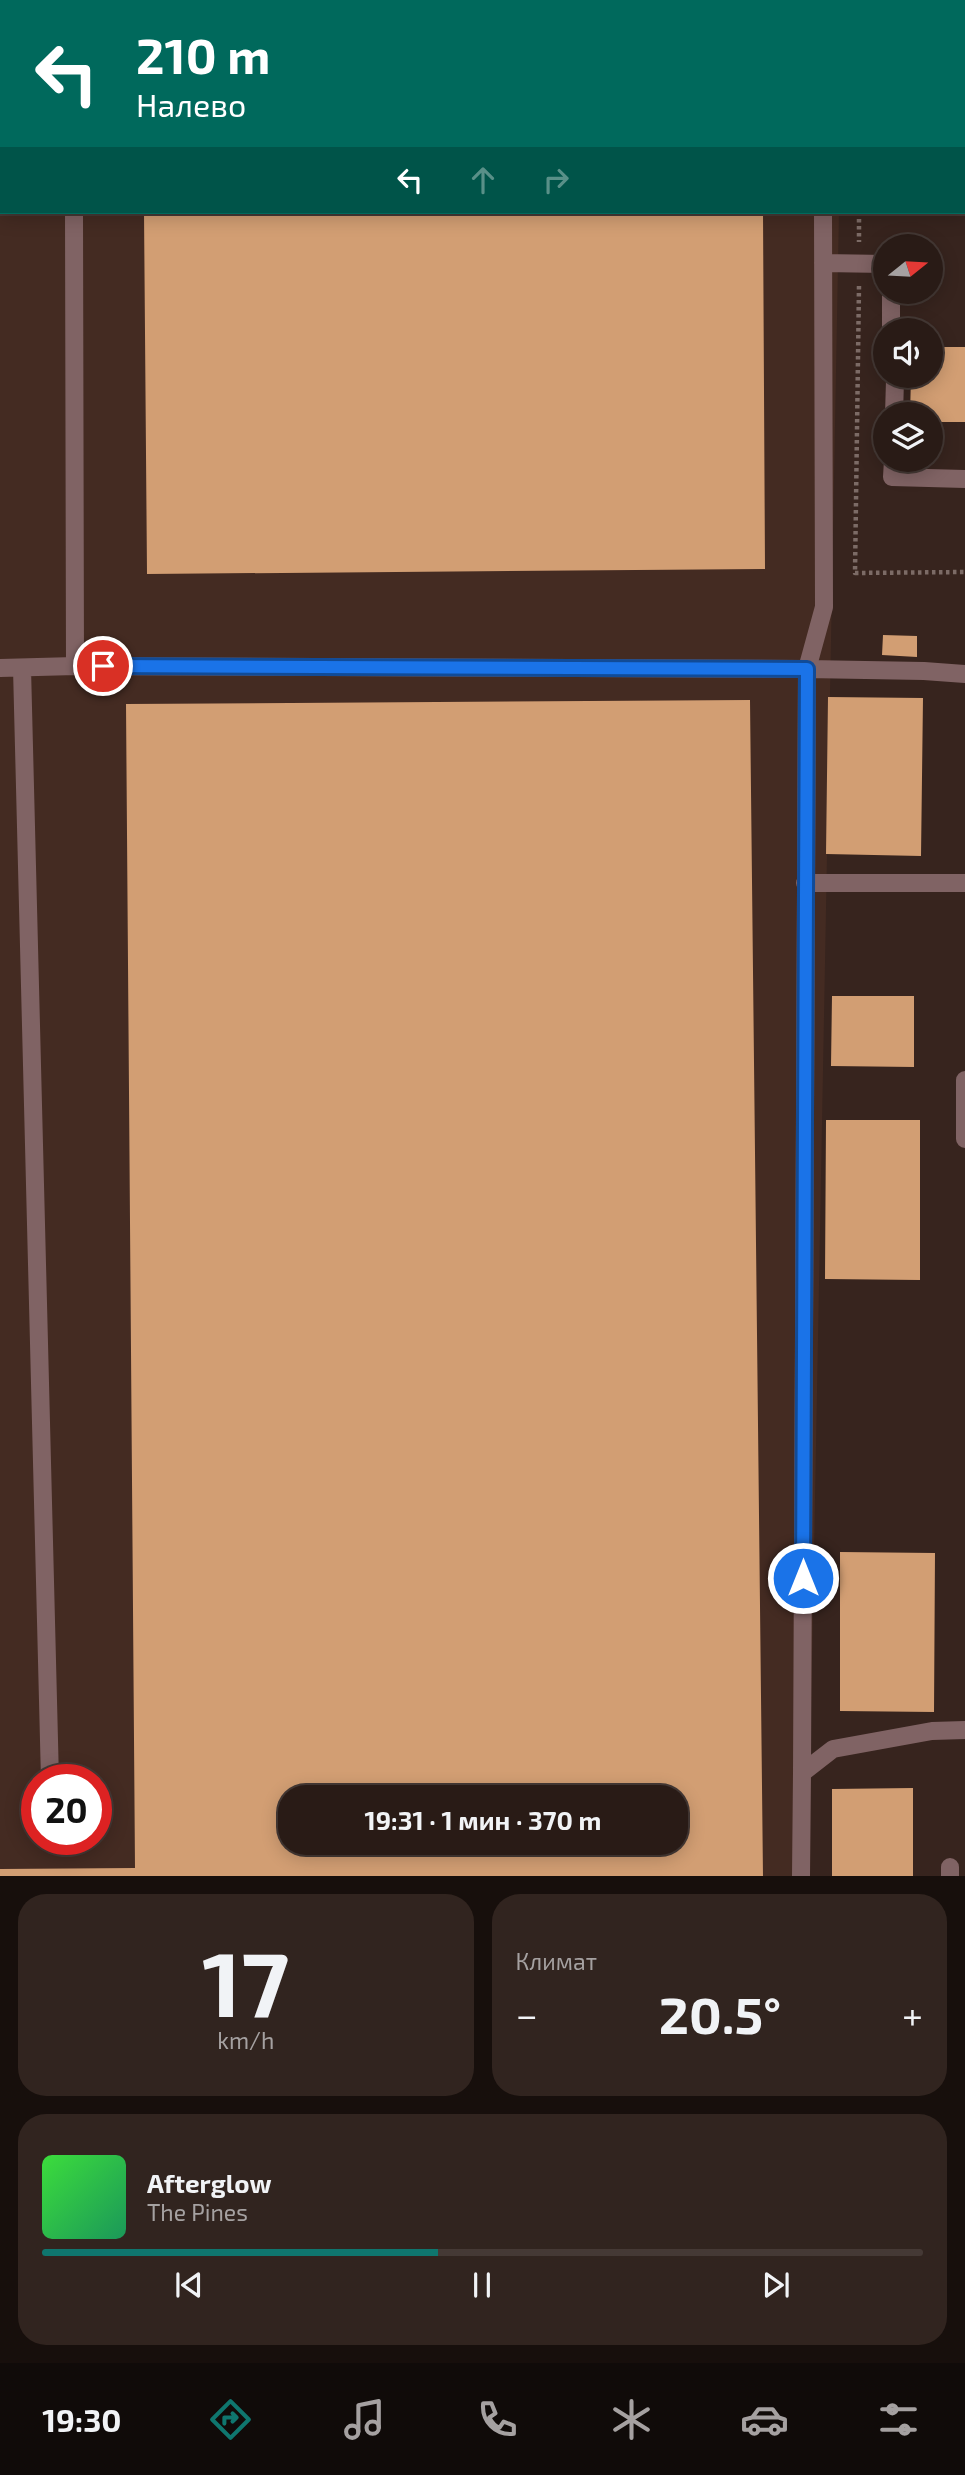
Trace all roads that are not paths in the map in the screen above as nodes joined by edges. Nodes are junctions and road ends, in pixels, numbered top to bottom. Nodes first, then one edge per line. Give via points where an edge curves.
1 (75, 214) edge
2 (823, 214) edge
3 (823, 263) junction
4 (873, 264) edge
5 (892, 472) edge
6 (965, 478) edge
7 (75, 666) junction
8 (0, 668) edge
9 (22, 668) junction
10 (807, 669) junction
11 (965, 674) edge
12 (806, 883) junction
13 (965, 883) edge
14 (965, 1080) edge
15 (965, 1139) edge
16 (965, 1730) edge
17 (50, 1764) edge
18 (802, 1773) junction
19 (801, 1876) edge

1 - 7 lane
2 - 3 lane
3 - 4 lane
3 - 10 lane via 824,607
5 - 6 lane via 892,477
7 - 9 lane
7 - 10 lane
8 - 9 lane
9 - 17 lane
10 - 11 lane
10 - 12 lane
12 - 13 lane
12 - 18 lane
14 - 15 lane
16 - 18 lane via 932,1731 833,1749
18 - 19 lane

